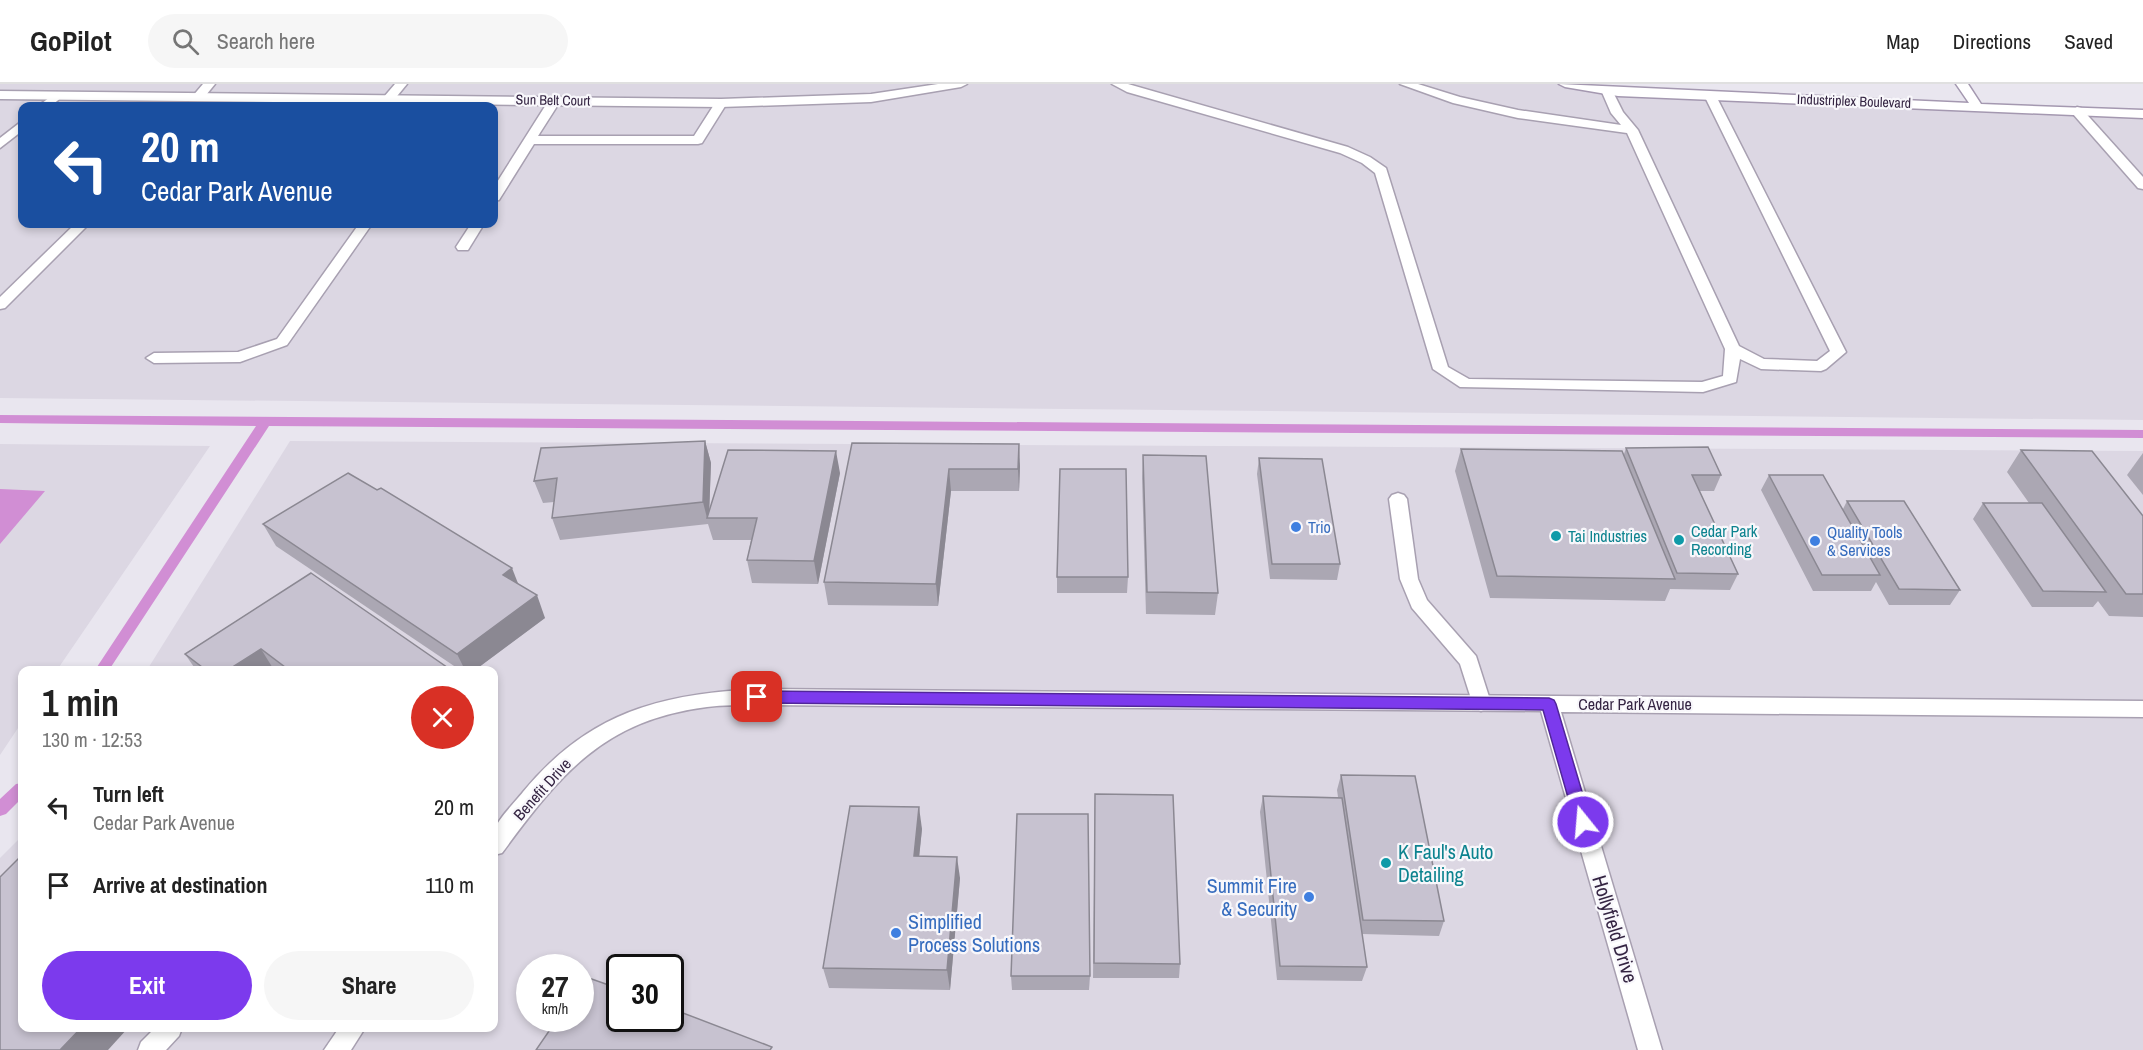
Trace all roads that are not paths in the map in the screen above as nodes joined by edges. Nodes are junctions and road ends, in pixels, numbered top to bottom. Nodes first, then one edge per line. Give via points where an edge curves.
1 (209, 84) edge
2 (401, 84) edge
3 (961, 84) edge
4 (1154, 84) edge
5 (1406, 84) edge
6 (1565, 84) edge
7 (1962, 84) edge
8 (1124, 87) edge
9 (1607, 90) junction
10 (0, 95) edge
11 (1710, 95) junction
12 (57, 96) junction
13 (389, 98) junction
14 (202, 100) edge
15 (555, 100) junction
16 (49, 102) edge
17 (449, 102) edge
18 (722, 103) junction
19 (1977, 107) junction
20 (2077, 111) junction
21 (2143, 114) edge
22 (18, 128) edge
23 (1632, 130) junction
24 (0, 132) edge
25 (529, 140) junction
26 (0, 144) edge
27 (2143, 185) edge
28 (498, 190) edge
29 (78, 228) edge
30 (362, 228) edge
31 (475, 228) edge
32 (463, 247) dead end
33 (0, 305) edge
34 (1733, 349) junction
35 (154, 358) dead end
36 (1398, 499) dead end
37 (1481, 703) junction
38 (1549, 704) junction
39 (2143, 709) edge
40 (595, 739) joint
41 (498, 841) edge
42 (166, 1032) edge
43 (350, 1032) edge
44 (150, 1050) edge
45 (336, 1050) edge
46 (1650, 1050) edge

1 - 14 street
2 - 13 street
3 - 18 street, Sun Belt Court via 871,98
4 - 8 street
5 - 23 street via 1518,114
6 - 9 street, Industriplex Boulevard
7 - 19 street
8 - 34 street via 1344,150 1381,171 1441,369 1466,384 1703,387 1731,379
9 - 11 street, Industriplex Boulevard
9 - 23 street via 1617,113
10 - 12 street, Sun Belt Court
11 - 19 street, Industriplex Boulevard
11 - 34 street via 1838,352 1821,366 1761,364
12 - 14 street, Sun Belt Court
12 - 16 street
13 - 14 street, Sun Belt Court
13 - 17 street, Sun Belt Court
15 - 17 street, Sun Belt Court
15 - 18 street, Sun Belt Court
15 - 25 street
18 - 25 street via 698,140
19 - 20 street, Industriplex Boulevard
20 - 21 street, Industriplex Boulevard
20 - 27 street
22 - 24 street
22 - 26 street
23 - 34 street
25 - 28 street
29 - 33 street
30 - 35 street via 282,342 240,357
31 - 32 street
36 - 37 street via 1409,579 1419,603 1469,661
37 - 38 street, Cedar Park Avenue
37 - 40 street, Cedar Park Avenue via 705,699 665,707
38 - 39 street, Cedar Park Avenue
38 - 46 street, Hollyfield Drive
40 - 41 street, Benefit Drive via 563,762 538,788
42 - 44 street
43 - 45 street

